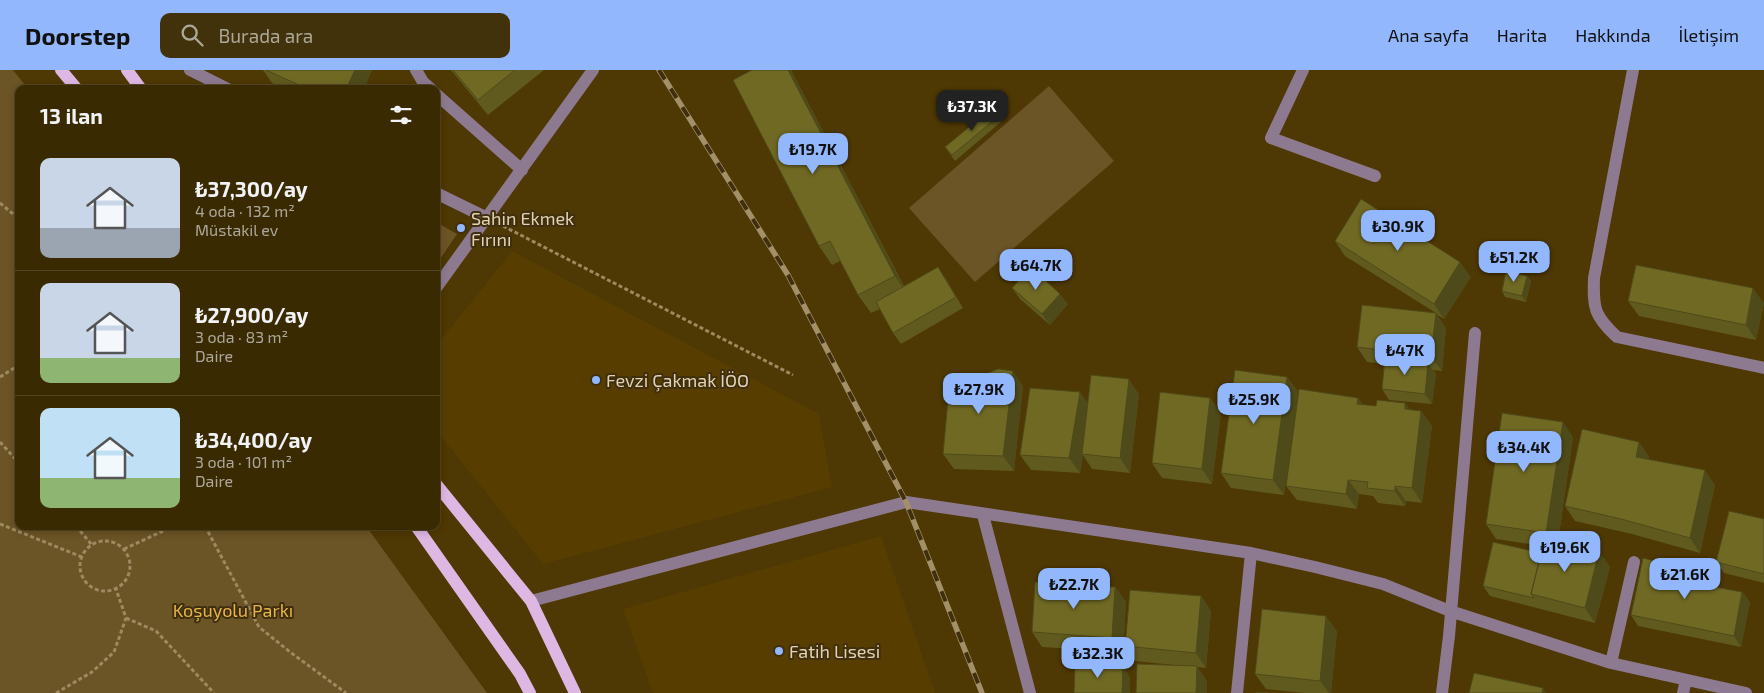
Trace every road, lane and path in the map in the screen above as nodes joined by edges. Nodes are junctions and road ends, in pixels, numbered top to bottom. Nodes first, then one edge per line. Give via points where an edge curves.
1 (61, 70) edge
2 (127, 70) edge
3 (190, 70) edge
4 (416, 70) edge
5 (593, 70) edge
6 (1303, 70) edge
7 (1633, 70) edge
8 (74, 85) edge
9 (138, 85) edge
10 (220, 85) edge
11 (426, 85) edge
12 (440, 98) edge
13 (522, 170) junction
14 (1375, 176) dead end
15 (440, 195) edge
16 (0, 203) edge
17 (15, 216) edge
18 (487, 218) junction
19 (440, 283) edge
20 (1475, 333) dead end
21 (15, 368) edge
22 (1764, 368) edge
23 (793, 374) dead end
24 (0, 377) edge
25 (0, 442) edge
26 (15, 459) edge
27 (440, 489) edge
28 (982, 514) junction
29 (0, 524) edge
30 (79, 530) edge
31 (165, 530) edge
32 (207, 530) edge
33 (419, 530) edge
34 (92, 545) junction
35 (124, 549) junction
36 (1251, 553) junction
37 (82, 557) junction
38 (1634, 562) dead end
39 (116, 589) junction
40 (531, 601) junction
41 (1450, 611) junction
42 (126, 618) junction
43 (1611, 663) junction
44 (1686, 680) junction
45 (56, 693) edge
46 (214, 693) edge
47 (346, 693) edge
48 (530, 693) edge
49 (575, 693) edge
50 (1030, 693) edge
51 (1237, 693) edge
52 (1442, 693) edge
53 (1683, 693) edge
54 (1746, 693) edge

1 - 8 main road
2 - 9 main road
3 - 10 street
4 - 11 street
5 - 13 street
6 - 14 street via 1271,138
7 - 22 street via 1594,278 1593,302 1601,323 1617,337
12 - 13 street
13 - 18 street
15 - 18 street
16 - 17 path
18 - 19 street
18 - 23 path
20 - 41 street
21 - 24 path
25 - 26 path
27 - 40 main road
28 - 36 street
28 - 40 street via 906,502
28 - 50 street
29 - 37 path
30 - 34 path
31 - 35 path
32 - 47 path via 259,627
33 - 48 main road
34 - 35 path via 109,541
34 - 37 path
35 - 39 path via 130,570 128,578
36 - 41 street via 1383,584
36 - 51 street
37 - 39 path via 81,574 85,582 100,591
38 - 43 street
39 - 42 path
40 - 49 main road
41 - 43 street
41 - 52 street
42 - 45 path via 114,652 92,672
42 - 46 path via 156,631
43 - 44 street
44 - 53 street
44 - 54 street

